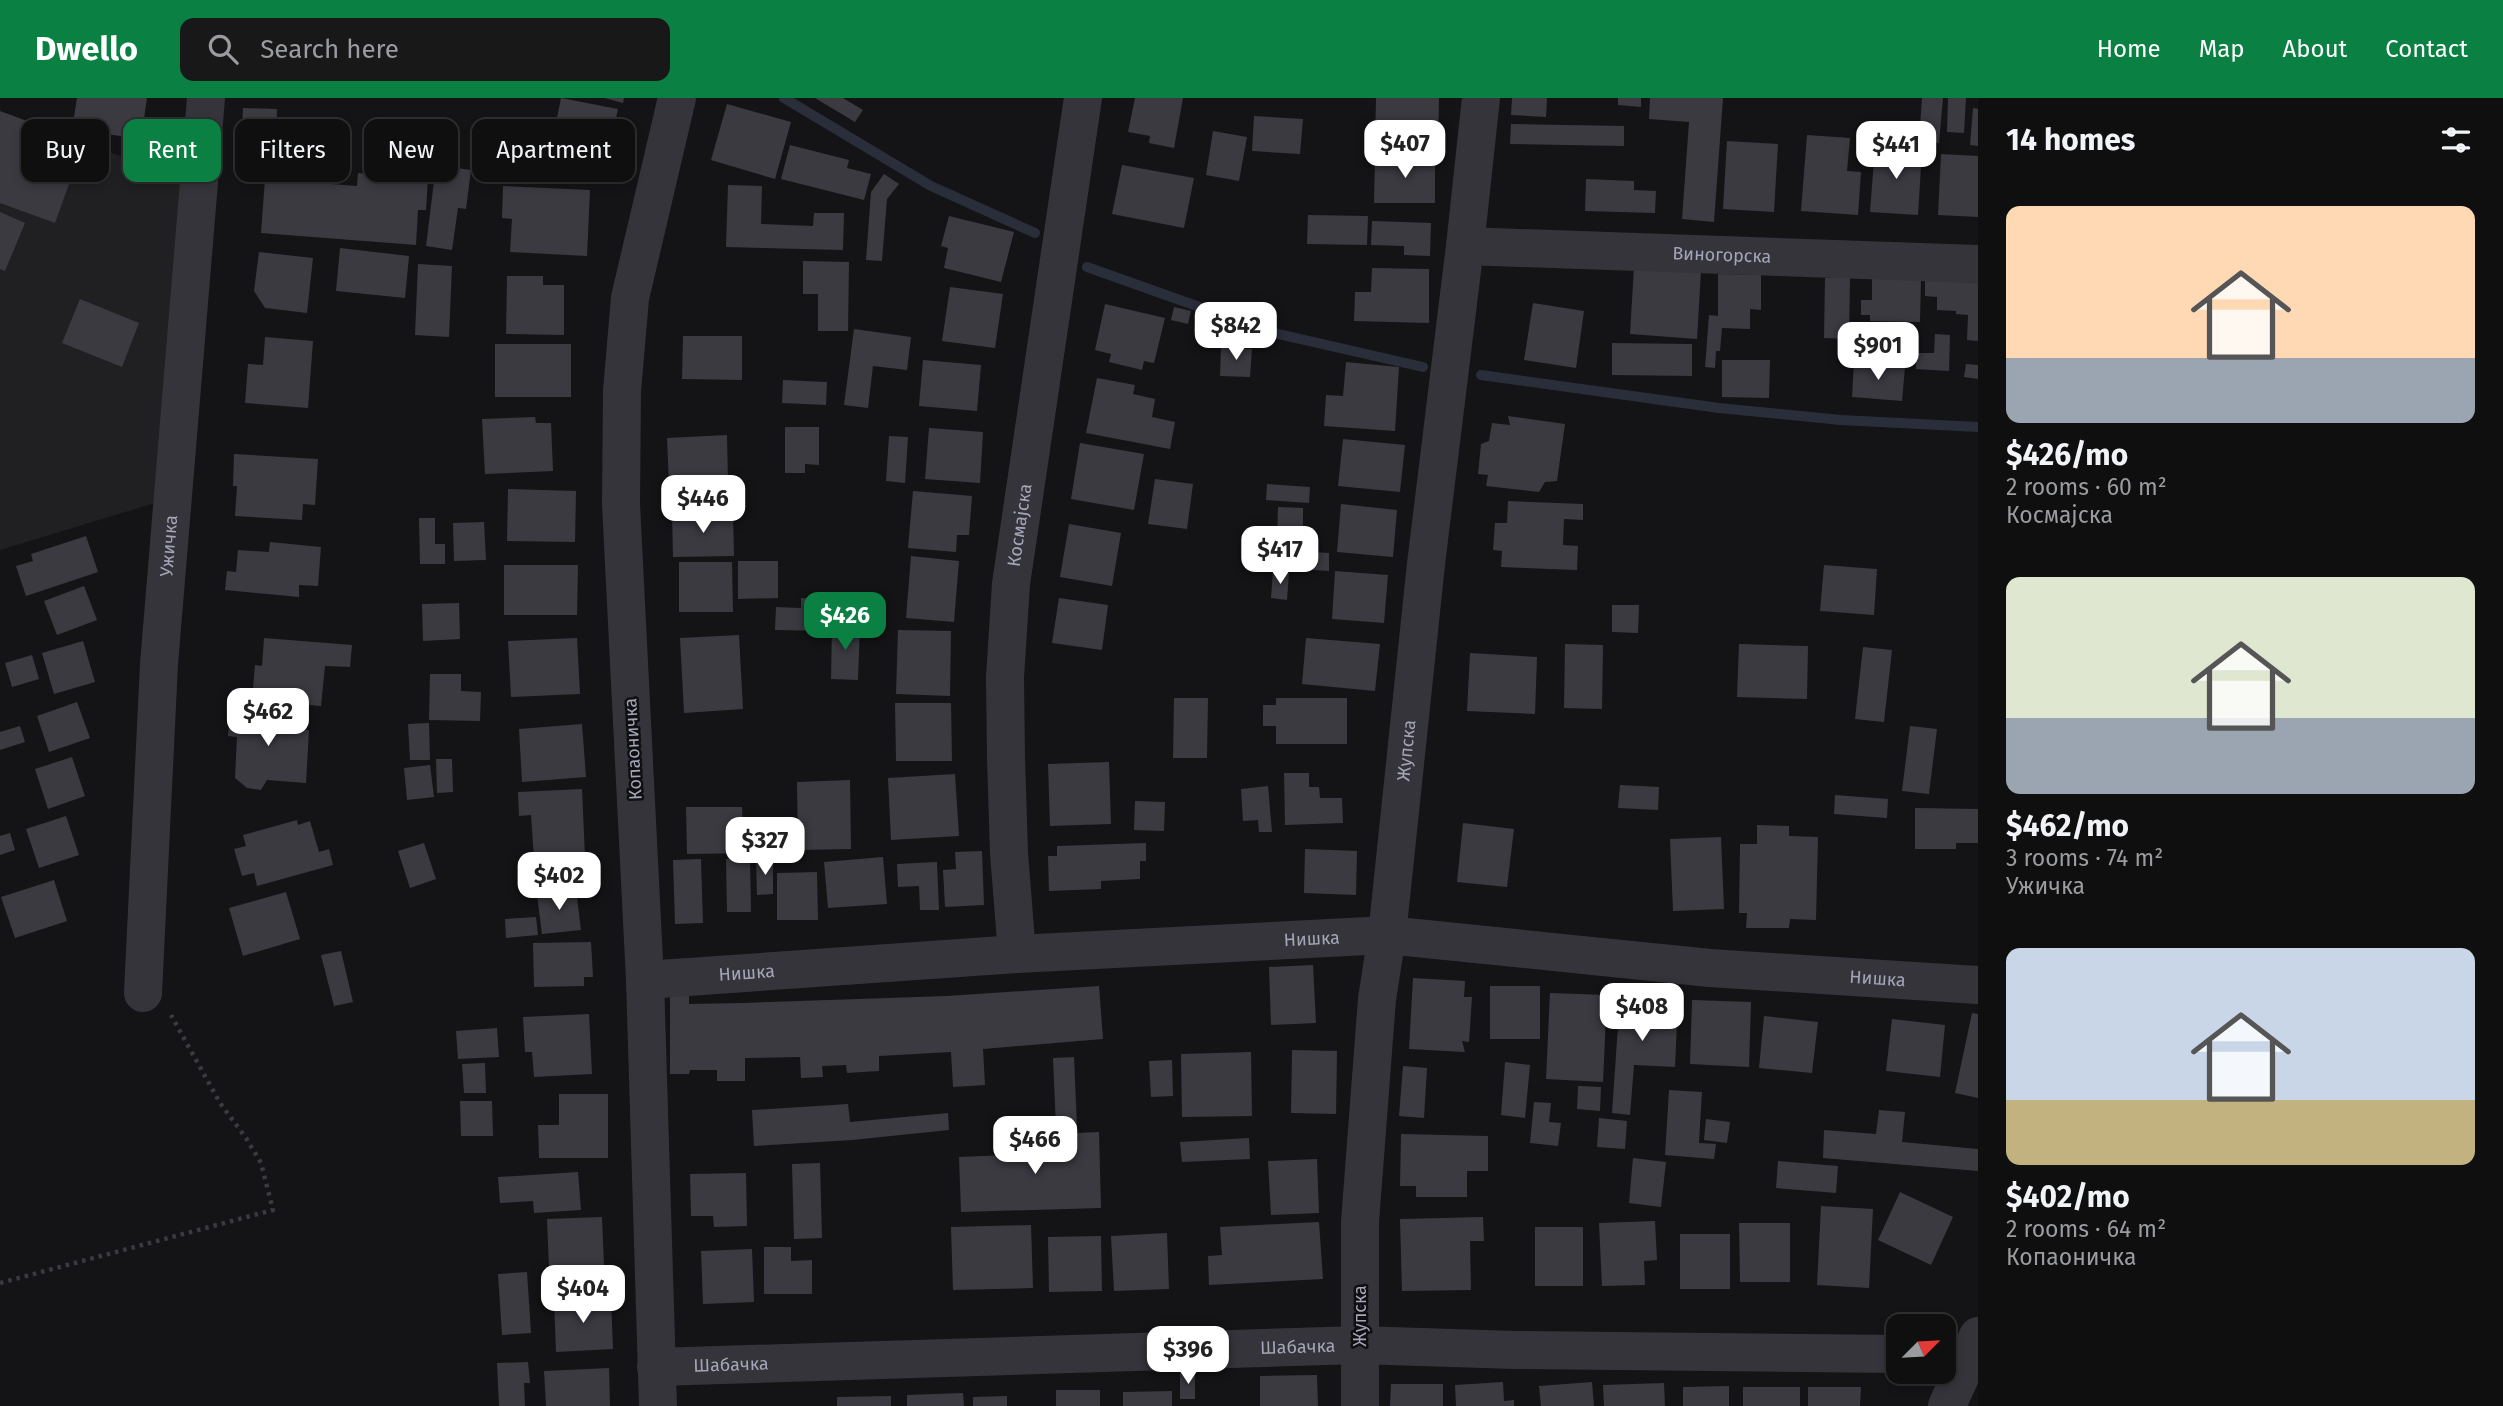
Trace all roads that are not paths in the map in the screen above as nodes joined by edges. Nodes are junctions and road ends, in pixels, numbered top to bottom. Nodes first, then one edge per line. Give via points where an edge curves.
1 (206, 98) edge
2 (677, 98) edge
3 (1083, 98) edge
4 (1481, 98) edge
5 (1465, 246) junction
6 (1978, 264) edge
7 (1387, 935) junction
8 (1017, 954) junction
9 (645, 980) junction
10 (1978, 985) edge
11 (144, 993) road end
12 (1359, 1345) junction
13 (1963, 1352) edge
14 (1886, 1354) edge
15 (656, 1367) junction
16 (658, 1406) edge
17 (1360, 1406) edge
18 (1947, 1406) edge

1 - 11 street, Ужичка via 159,664
2 - 9 street, Копаоничка via 630,298 622,391 621,504
3 - 8 street, Космајска via 1011,584 1006,758
4 - 5 street, Жупска
5 - 6 street, Виногорска
5 - 7 street, Жупска
7 - 8 street, Нишка
7 - 10 street, Нишка via 1710,968
7 - 12 street, Жупска via 1367,1109
8 - 9 street, Нишка
9 - 15 street, Копаоничка
12 - 14 street, Шабачка
12 - 15 street, Шабачка
12 - 17 street, Жупска
13 - 18 street
15 - 16 street, Копаоничка

